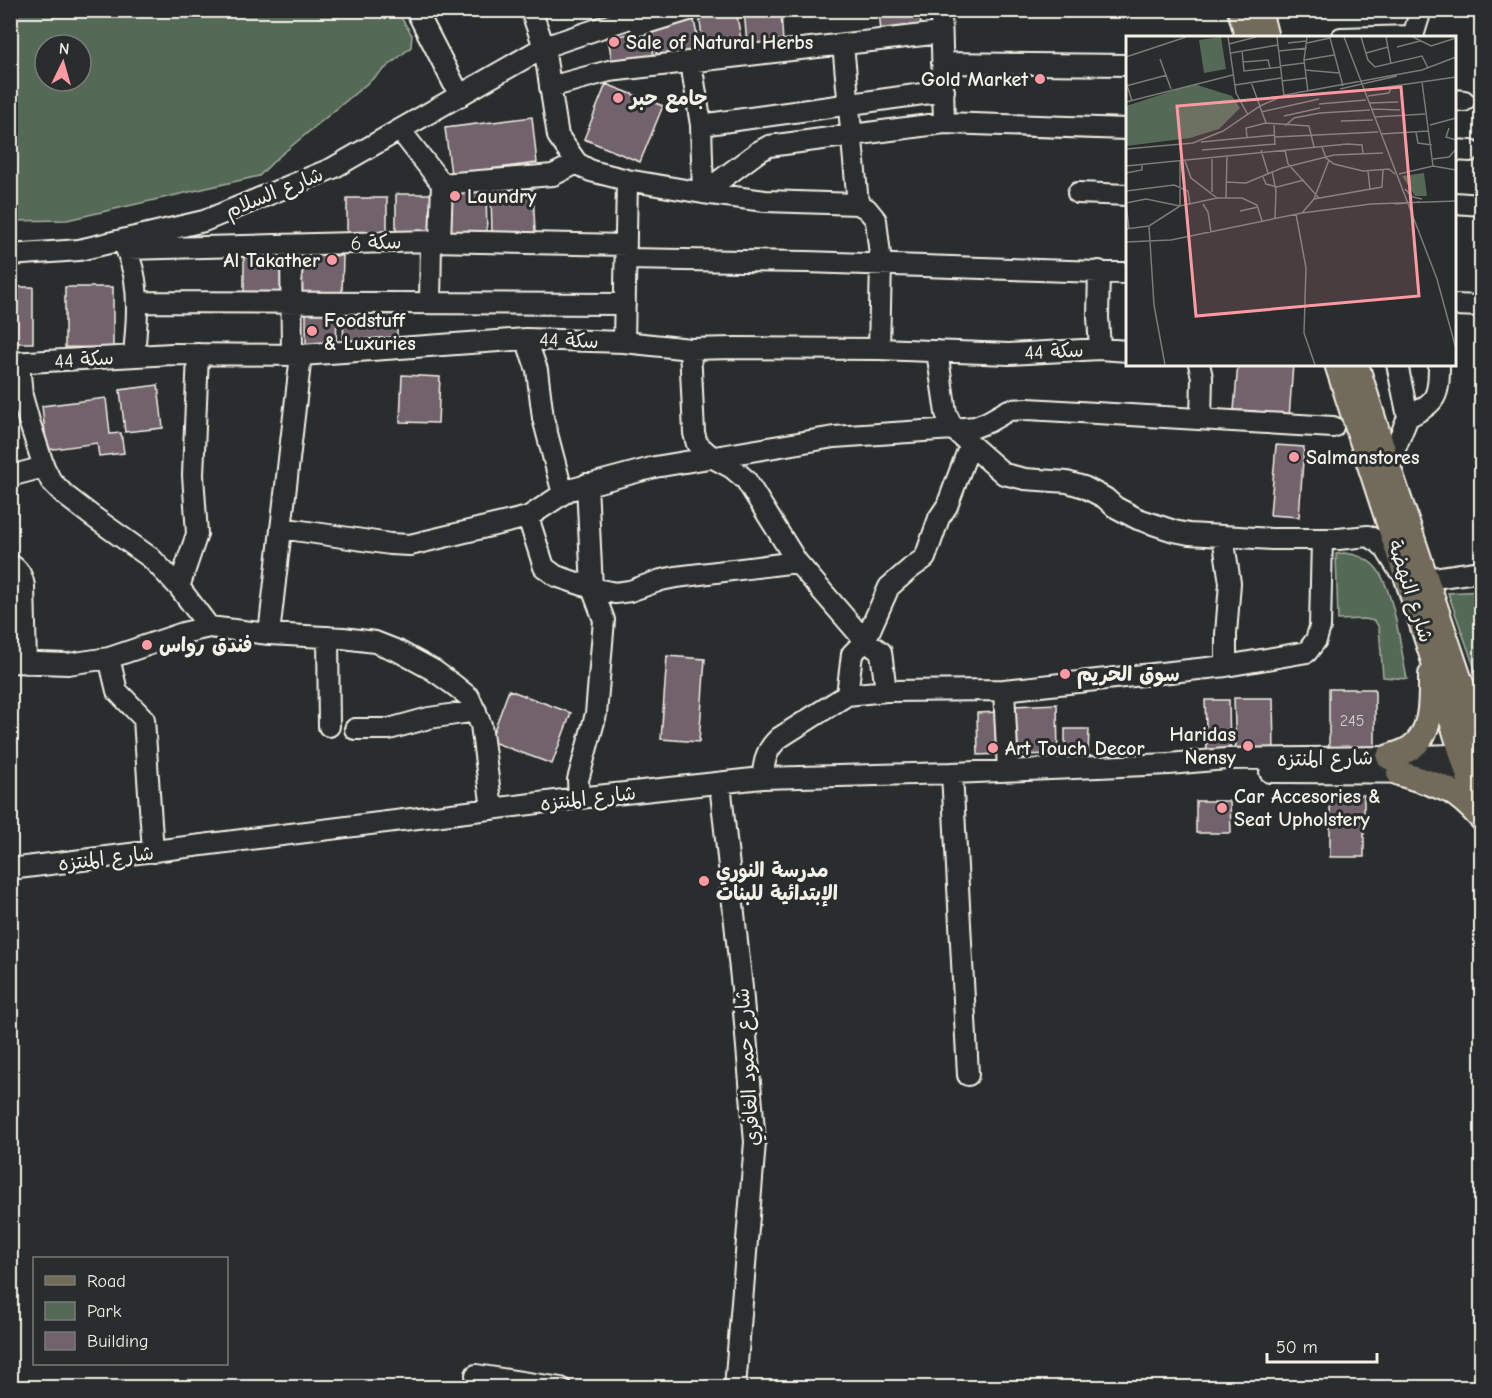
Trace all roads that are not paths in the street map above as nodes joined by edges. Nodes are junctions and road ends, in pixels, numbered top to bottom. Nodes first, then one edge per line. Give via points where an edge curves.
1 (416, 10) edge
2 (531, 10) edge
3 (654, 10) edge
4 (689, 10) edge
5 (941, 10) edge
6 (1240, 10) edge
7 (1259, 10) edge
8 (1421, 10) edge
9 (941, 33) junction
10 (1247, 36) edge
11 (1266, 36) edge
12 (1413, 36) edge
13 (843, 44) junction
14 (545, 53) junction
15 (691, 63) junction
16 (942, 63) junction
17 (1126, 65) edge
18 (550, 87) junction
19 (944, 92) junction
20 (460, 96) junction
21 (849, 105) junction
22 (944, 123) junction
23 (700, 124) junction
24 (1126, 129) edge
25 (400, 130) junction
26 (852, 135) junction
27 (577, 164) junction
28 (627, 180) junction
29 (442, 184) junction
30 (703, 193) junction
31 (1078, 193) dead end
32 (1126, 195) edge
33 (1456, 203) edge
34 (858, 204) junction
35 (1482, 205) edge
36 (436, 241) junction
37 (125, 245) junction
38 (291, 245) junction
39 (626, 252) junction
40 (10, 255) edge
41 (880, 264) junction
42 (1099, 271) junction
43 (1126, 273) edge
44 (137, 302) junction
45 (291, 302) junction
46 (430, 303) junction
47 (625, 304) junction
48 (1456, 305) edge
49 (1482, 306) edge
50 (526, 339) junction
51 (624, 342) junction
52 (690, 349) junction
53 (879, 349) junction
54 (1101, 349) junction
55 (937, 351) junction
56 (1126, 351) edge
57 (198, 354) junction
58 (134, 355) junction
59 (296, 355) junction
60 (15, 363) edge
61 (1199, 366) edge
62 (1338, 366) edge
63 (1357, 366) edge
64 (1398, 366) edge
65 (1439, 366) edge
66 (1408, 417) junction
67 (1201, 419) junction
68 (1333, 428) dead end
69 (953, 429) junction
70 (970, 445) junction
71 (713, 458) junction
72 (1388, 466) junction
73 (44, 467) junction
74 (10, 476) edge
75 (587, 484) junction
76 (563, 494) junction
77 (528, 517) junction
78 (281, 528) junction
79 (1223, 536) junction
80 (1322, 539) junction
81 (797, 562) junction
82 (10, 564) edge
83 (1482, 571) edge
84 (1418, 584) junction
85 (179, 587) junction
86 (592, 588) junction
87 (209, 627) junction
88 (269, 634) junction
89 (328, 637) junction
90 (865, 641) junction
91 (1431, 652) junction
92 (110, 658) junction
93 (18, 663) edge
94 (1226, 666) junction
95 (1459, 678) junction
96 (1004, 690) junction
97 (886, 691) junction
98 (848, 695) junction
99 (1482, 709) edge
100 (476, 711) junction
101 (329, 726) dead end
102 (355, 729) dead end
103 (1482, 740) edge
104 (1473, 764) edge
105 (1394, 765) junction
106 (1008, 771) junction
107 (952, 773) junction
108 (762, 778) junction
109 (720, 783) junction
110 (579, 798) junction
111 (492, 809) junction
112 (1481, 819) edge
113 (153, 852) junction
114 (10, 869) edge
115 (968, 1076) dead end
116 (476, 1375) dead end
117 (561, 1388) edge
118 (735, 1388) edge

1 - 20 street
2 - 14 street
3 - 14 street, شارع السلام
4 - 14 street, شارع السلام
5 - 9 street
6 - 10 main road
7 - 11 main road
8 - 12 street
9 - 13 street
9 - 16 street
13 - 15 street
13 - 21 street
14 - 18 street
14 - 20 street, شارع السلام via 514,65
15 - 18 street via 609,71
15 - 23 street
16 - 17 street
16 - 19 street
18 - 27 street via 558,136
19 - 21 street
19 - 22 street
20 - 25 street, شارع السلام
21 - 23 street
21 - 26 street
22 - 24 street
22 - 26 street
23 - 30 street
25 - 29 street
25 - 37 street, شارع السلام via 333,168 204,221
26 - 30 street via 769,146
26 - 34 street
27 - 28 street
27 - 29 street via 552,175
28 - 30 street
28 - 39 street
29 - 36 street
30 - 34 street via 765,201
31 - 32 street
33 - 35 street
34 - 41 street via 876,220
36 - 38 street, سكة 6
36 - 39 street, سكة 6
36 - 46 street
37 - 38 street, سكة 6
37 - 40 street, شارع السلام
37 - 44 street via 136,281
38 - 45 street
39 - 41 street, سكة 6
39 - 47 street
41 - 42 street, سكة 6
41 - 53 street
42 - 43 street, سكة 6
42 - 54 street
44 - 45 street
44 - 58 street
45 - 46 street
45 - 59 street
46 - 47 street
47 - 51 street
48 - 49 street
50 - 51 street, سكة 44
50 - 59 street, سكة 44
50 - 76 street via 537,370 543,418
51 - 52 street, سكة 44
52 - 53 street, سكة 44
52 - 71 street via 694,433 698,444
53 - 55 street, سكة 44
54 - 55 street, سكة 44 via 1008,354
54 - 56 street, سكة 44
55 - 69 street via 946,413
57 - 58 street, سكة 44
57 - 59 street, سكة 44
57 - 85 street via 193,475 197,534
58 - 60 street, سكة 44
59 - 78 street
60 - 73 street
61 - 67 street
62 - 84 main road, شارع النهضة
63 - 72 main road, شارع النهضة
64 - 66 street
65 - 66 street via 1434,400
66 - 72 street
67 - 68 street
67 - 69 street via 1028,409 1009,410 975,427
69 - 70 street
69 - 71 street via 834,437
70 - 79 street via 1004,474 1084,487 1138,519 1174,531
70 - 90 street via 925,558 889,587
71 - 75 street
71 - 81 street via 746,480
72 - 84 main road, شارع النهضة
73 - 74 street
73 - 85 street via 66,496 151,558
75 - 76 street
75 - 86 street
76 - 77 street
77 - 78 street via 410,545
77 - 86 street via 544,567 556,576
78 - 88 street
79 - 80 street
79 - 94 street via 1230,583
80 - 84 street via 1368,536 1385,548
80 - 94 street via 1320,627 1307,652
81 - 86 street via 676,577 615,593
81 - 90 street
82 - 93 street via 22,575 24,586
83 - 84 street
84 - 91 main road, شارع النهضة
84 - 95 main road, شارع النهضة
85 - 87 street
86 - 110 street via 604,620 596,714 578,780
87 - 88 street
87 - 92 street
88 - 89 street
89 - 100 street via 375,642 398,651 454,685 469,698
89 - 101 street
90 - 97 street via 881,652
90 - 98 street via 852,654
91 - 104 main road, شارع النهضة
91 - 105 main road via 1425,731
92 - 93 street via 68,664
92 - 113 street via 117,691 144,719
94 - 96 street
95 - 99 main road
95 - 103 main road, شارع النهضة
96 - 97 street
96 - 106 street
97 - 98 street
98 - 108 street via 779,738 766,756
100 - 102 street via 389,729
100 - 111 street
104 - 105 street, شارع المنتزه
104 - 112 main road, شارع النهضة
105 - 106 street, شارع المنتزه via 1226,759
105 - 112 main road via 1450,791
106 - 107 street, شارع المنتزه
107 - 108 street, شارع المنتزه
107 - 115 street
108 - 109 street, شارع المنتزه
109 - 110 street, شارع المنتزه
109 - 118 street, شارع حمود الغافري via 755,1142
110 - 111 street, شارع المنتزه
111 - 113 street, شارع المنتزه
113 - 114 street, شارع المنتزه
116 - 117 street

